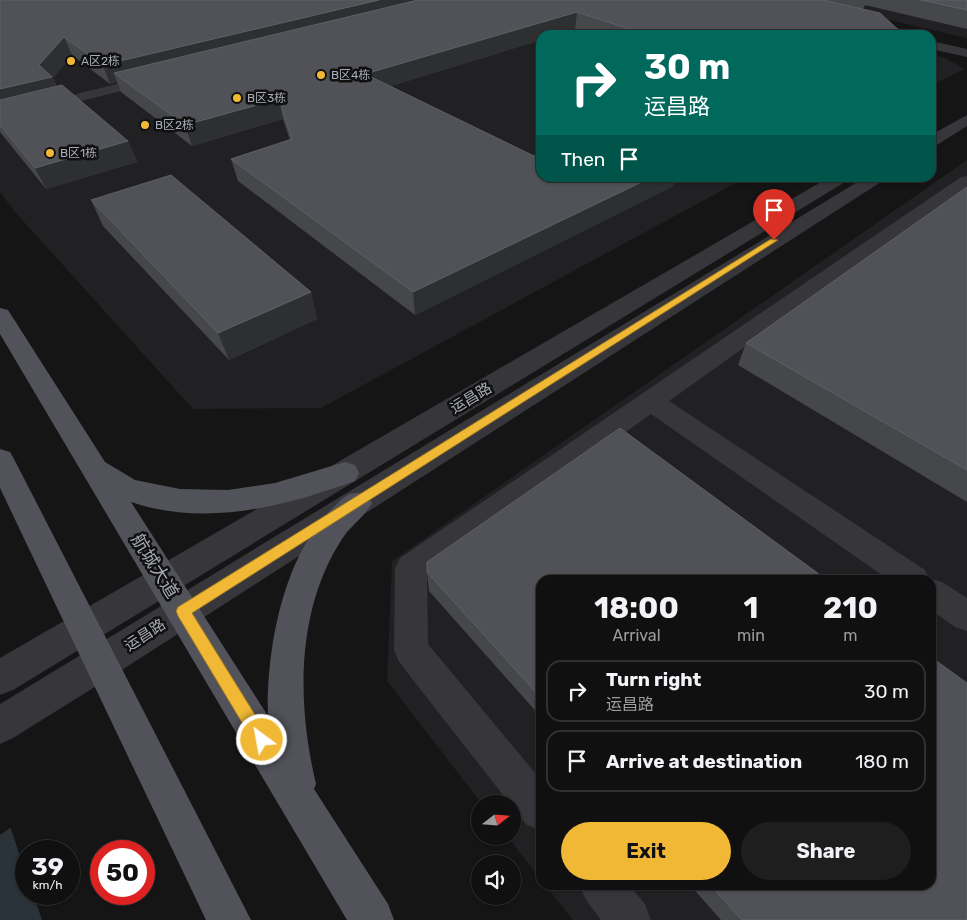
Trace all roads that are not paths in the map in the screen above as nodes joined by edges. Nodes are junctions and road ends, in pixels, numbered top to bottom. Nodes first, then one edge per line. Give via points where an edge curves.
1 (877, 30) edge
2 (889, 30) edge
3 (936, 40) edge
4 (936, 46) edge
5 (967, 48) edge
6 (967, 53) edge
7 (174, 74) edge
8 (0, 117) edge
9 (967, 119) edge
10 (936, 139) edge
11 (967, 181) edge
12 (834, 182) edge
13 (867, 182) edge
14 (0, 315) edge
15 (650, 402) junction
16 (0, 459) edge
17 (94, 467) junction
18 (351, 488) junction
19 (907, 575) edge
20 (164, 581) junction
21 (936, 595) edge
22 (183, 611) junction
23 (967, 616) edge
24 (84, 630) junction
25 (102, 663) junction
26 (10, 672) edge
27 (0, 725) edge
28 (300, 803) junction
29 (536, 805) edge
30 (605, 890) edge
31 (229, 920) edge
32 (372, 920) edge
33 (629, 920) edge

1 - 2 street via 855,23
3 - 5 street
4 - 6 street
7 - 8 street
9 - 10 street
11 - 15 street
12 - 18 street, 运昌路
13 - 18 street, 运昌路
14 - 17 main road, 航城大道
15 - 19 street
15 - 29 street via 411,568 410,650
16 - 24 main road
17 - 18 main road via 129,490 172,500 218,502 262,499 305,489
17 - 20 main road, 航城大道
18 - 20 street, 运昌路
18 - 22 street, 运昌路
18 - 28 main road via 308,572 294,614 286,674 287,737
20 - 22 main road, 航城大道
20 - 24 street, 运昌路
21 - 23 street
22 - 25 street, 运昌路
22 - 28 main road, 航城大道
24 - 25 main road
24 - 26 street, 运昌路
25 - 27 street, 运昌路
25 - 31 main road
28 - 32 main road, 航城大道
30 - 33 street

